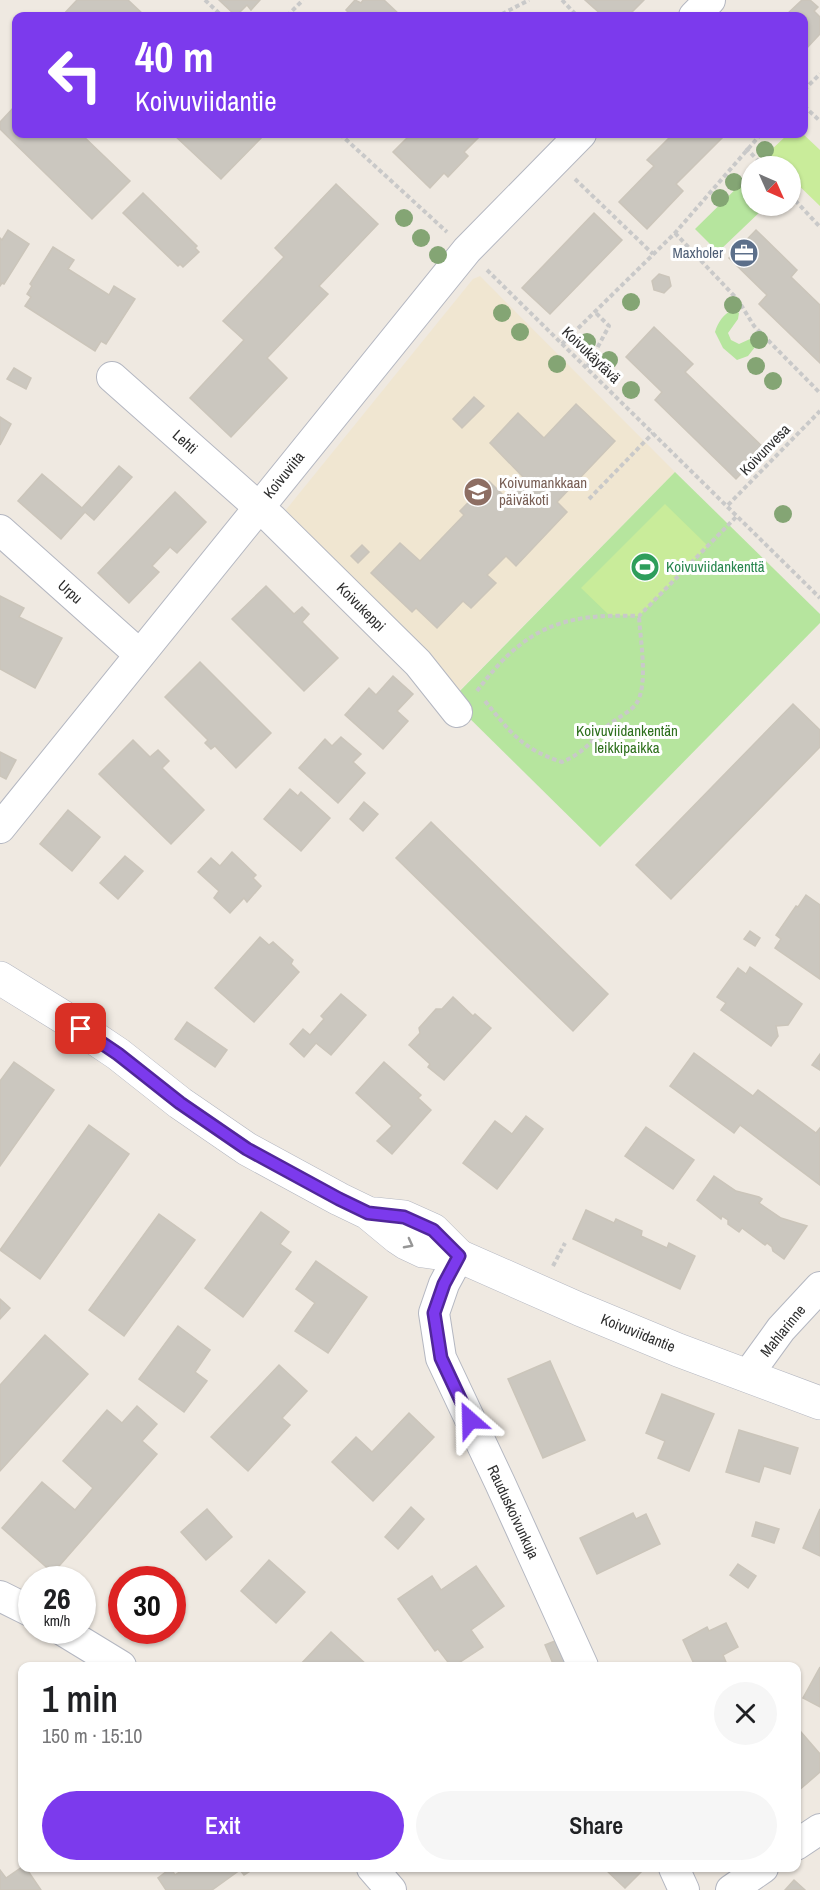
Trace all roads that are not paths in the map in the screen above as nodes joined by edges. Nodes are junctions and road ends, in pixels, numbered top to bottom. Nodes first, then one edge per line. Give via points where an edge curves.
1 (710, 0) edge
2 (698, 12) edge
3 (576, 138) edge
4 (112, 377) dead end
5 (258, 507) junction
6 (0, 530) edge
7 (139, 654) junction
8 (457, 712) road end
9 (0, 828) edge
10 (0, 978) edge
11 (459, 1256) junction
12 (820, 1287) edge
13 (747, 1376) junction
14 (820, 1403) edge
15 (0, 1596) edge
16 (18, 1605) edge
17 (86, 1644) edge
18 (115, 1662) edge
19 (581, 1662) edge
20 (820, 1829) edge
21 (801, 1842) edge
22 (375, 1872) edge
23 (676, 1872) edge
24 (757, 1872) edge
25 (391, 1890) edge
26 (684, 1890) edge
27 (731, 1890) edge

1 - 2 street
3 - 5 street, Koivuviita via 467,250
4 - 5 street, Lehti
5 - 7 street, Koivuviita
5 - 8 street, Koivukeppi via 418,663
6 - 7 street, Urpu
7 - 9 street, Koivuviita
10 - 11 street, Koivuviidantie via 118,1054 247,1149 368,1213 396,1238 423,1251
11 - 13 street, Koivuviidantie
11 - 19 street, Rauduskoivunkuja via 434,1313 441,1358
12 - 13 street, Mahlarinne via 781,1329
13 - 14 street, Koivuviidantie
15 - 16 street
17 - 18 street
20 - 21 street
22 - 25 street
23 - 26 street
24 - 27 street

